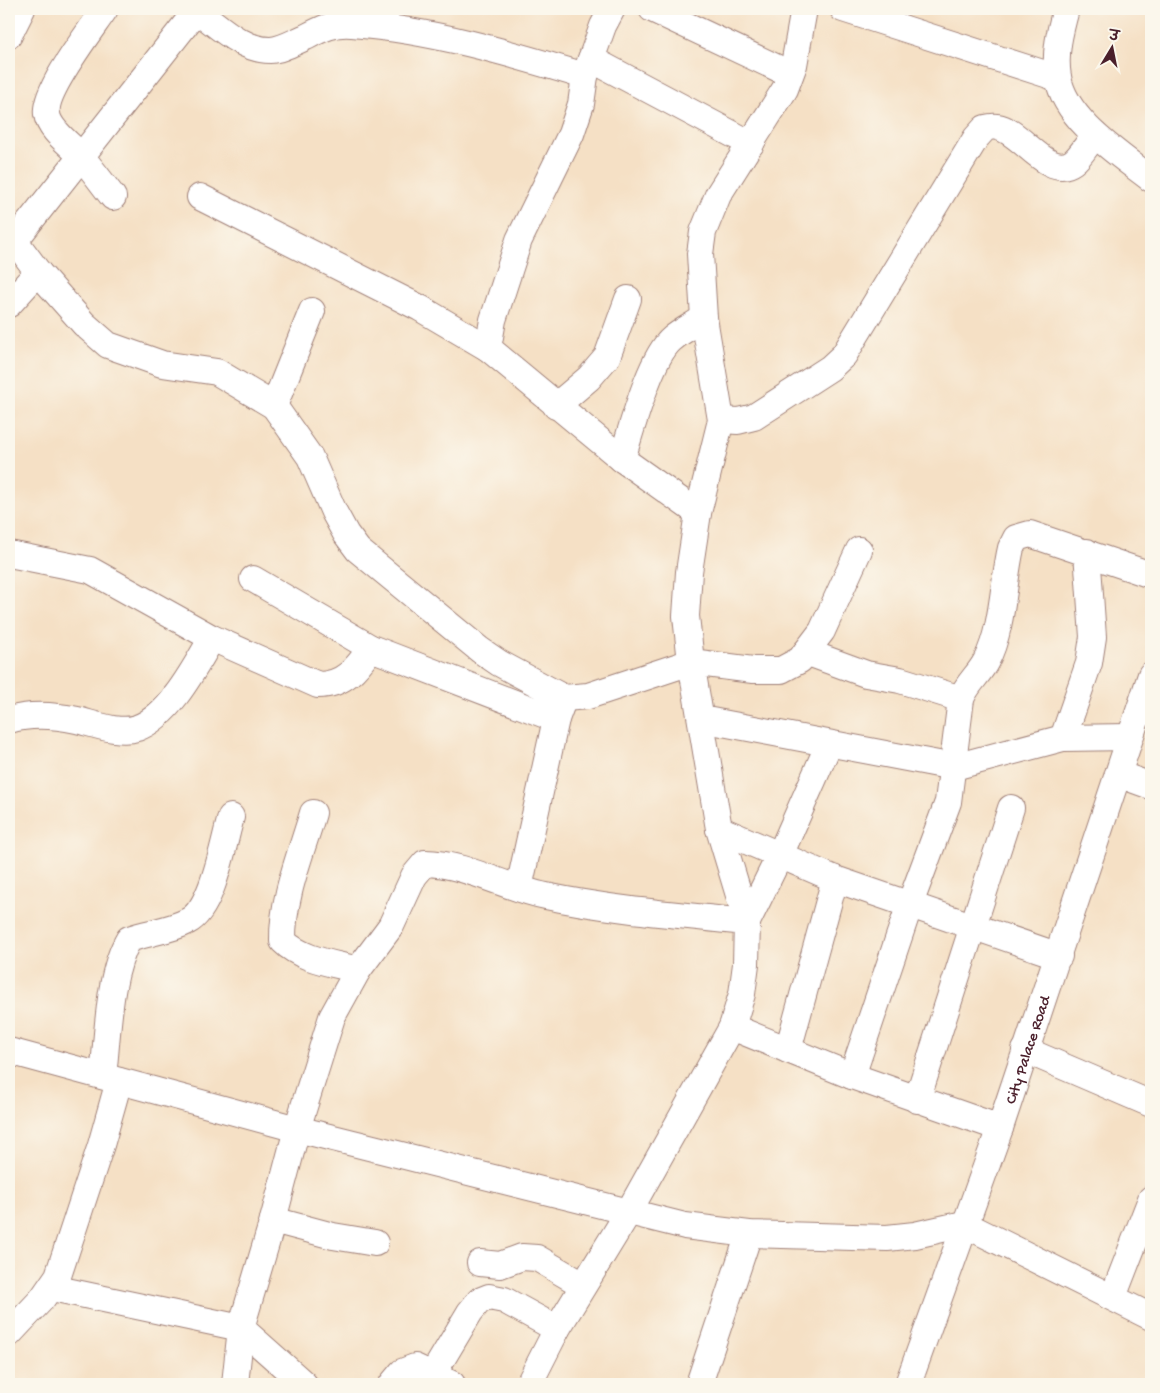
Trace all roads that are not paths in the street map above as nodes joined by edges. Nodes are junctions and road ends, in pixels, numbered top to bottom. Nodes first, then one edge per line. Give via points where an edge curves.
1 (22, 9) edge
2 (106, 9) edge
3 (196, 9) edge
4 (612, 9) edge
5 (652, 9) edge
6 (804, 9) edge
7 (843, 9) edge
8 (1066, 9) edge
9 (350, 16) edge
10 (9, 35) edge
11 (588, 67) junction
12 (790, 74) junction
13 (1058, 78) junction
14 (1095, 135) junction
15 (751, 144) junction
16 (81, 156) junction
17 (1151, 179) edge
18 (113, 197) dead end
19 (200, 197) dead end
20 (10, 241) edge
21 (38, 272) junction
22 (628, 298) dead end
23 (9, 304) edge
24 (312, 311) dead end
25 (704, 318) junction
26 (488, 348) junction
27 (274, 406) junction
28 (556, 406) junction
29 (720, 420) junction
30 (622, 460) junction
31 (698, 513) junction
32 (859, 550) dead end
33 (1087, 552) junction
34 (9, 554) edge
35 (1151, 575) edge
36 (253, 579) dead end
37 (212, 638) junction
38 (371, 648) junction
39 (806, 652) junction
40 (691, 662) junction
41 (1151, 675) edge
42 (961, 699) junction
43 (560, 709) junction
44 (701, 719) junction
45 (9, 720) edge
46 (1130, 737) junction
47 (1063, 738) junction
48 (829, 744) junction
49 (954, 767) junction
50 (1118, 774) junction
51 (1151, 786) edge
52 (1012, 808) dead end
53 (313, 814) dead end
54 (231, 817) dead end
55 (719, 829) junction
56 (780, 855) junction
57 (835, 879) junction
58 (519, 888) junction
59 (910, 904) junction
60 (747, 922) junction
61 (974, 927) junction
62 (1059, 956) junction
63 (358, 970) junction
64 (732, 1027) junction
65 (788, 1050) junction
66 (1025, 1050) junction
67 (9, 1051) edge
68 (852, 1076) junction
69 (111, 1078) junction
70 (917, 1100) junction
71 (1151, 1104) edge
72 (1000, 1128) junction
73 (297, 1129) junction
74 (1151, 1198) edge
75 (628, 1213) junction
76 (273, 1220) junction
77 (964, 1224) junction
78 (749, 1234) junction
79 (375, 1243) dead end
80 (480, 1263) dead end
81 (583, 1285) junction
82 (52, 1288) junction
83 (1113, 1297) junction
84 (1151, 1317) edge
85 (241, 1328) junction
86 (557, 1329) junction
87 (9, 1334) edge
88 (442, 1379) edge
89 (235, 1384) edge
90 (304, 1384) edge
91 (392, 1384) edge
92 (529, 1384) edge
93 (699, 1384) edge
94 (908, 1384) edge

1 - 10 street
2 - 16 street via 60,76 47,114 52,126
3 - 9 street via 237,40 271,50
3 - 16 street
4 - 11 street
5 - 12 street
6 - 12 street
7 - 13 street
8 - 13 street via 1056,51
9 - 11 street
11 - 15 street
11 - 26 street via 571,134 519,240 493,320
12 - 15 street via 785,90
13 - 14 street via 1069,102
14 - 17 street
14 - 29 street via 1074,162 1064,166 1051,164 1009,132 997,127 985,128 844,355 830,368 754,417 738,421
15 - 25 street via 718,195 703,232 700,254
16 - 18 street
16 - 20 street
19 - 26 street via 420,308
20 - 21 street
21 - 23 street
21 - 27 street via 84,324 108,345 162,364 217,372
22 - 28 street via 607,357 589,378
24 - 27 street
25 - 29 street
25 - 30 street via 671,340 658,359
26 - 28 street
27 - 43 street via 310,457 334,512 358,550 480,650
28 - 30 street
29 - 31 street
30 - 31 street
31 - 40 street via 686,616
32 - 39 street via 822,631
33 - 35 street
33 - 42 street via 1030,534 1016,538 986,660 966,686
33 - 47 street via 1093,637 1089,663
34 - 37 street via 90,570
36 - 38 street
37 - 38 street via 318,685 330,685 349,676
37 - 45 street via 166,707 137,728 119,730 38,714
38 - 43 street
39 - 40 street via 800,660 781,670
39 - 42 street via 866,674 900,680
40 - 43 street via 588,696
40 - 44 street
41 - 46 street, City Palace Road
42 - 49 street
43 - 58 street
44 - 48 street
44 - 55 street
46 - 47 street
46 - 50 street, City Palace Road
47 - 49 street
48 - 49 street
48 - 56 street
49 - 59 street via 948,802
50 - 51 street
50 - 62 street, City Palace Road
52 - 61 street
53 - 63 street via 288,898 282,926 283,941 309,957
54 - 69 street via 201,910 190,920 171,929 129,939 122,951 116,970
55 - 56 street
55 - 60 street
56 - 57 street
56 - 60 street
57 - 59 street
57 - 65 street
58 - 60 street via 585,904
58 - 63 street via 459,868 425,863 414,876 391,926
59 - 61 street
59 - 68 street
60 - 64 street via 742,994
61 - 62 street
61 - 70 street
62 - 66 street, City Palace Road
63 - 73 street via 332,1017
64 - 65 street
64 - 75 street
65 - 68 street
66 - 71 street
66 - 72 street, City Palace Road
67 - 69 street
68 - 70 street
69 - 73 street
69 - 82 street via 65,1260
70 - 72 street
72 - 77 street, City Palace Road
73 - 75 street
73 - 76 street
74 - 83 street
75 - 78 street via 685,1226
75 - 81 street
76 - 79 street
76 - 85 street
77 - 78 street via 887,1238
77 - 83 street
77 - 94 street, City Palace Road
78 - 93 street
80 - 81 street via 500,1265 522,1257 537,1258
81 - 86 street
82 - 85 street
82 - 87 street
83 - 84 street
85 - 89 street
85 - 90 street
86 - 88 street via 504,1300 489,1297 479,1301 470,1312
86 - 92 street
88 - 91 street via 415,1367 402,1372

